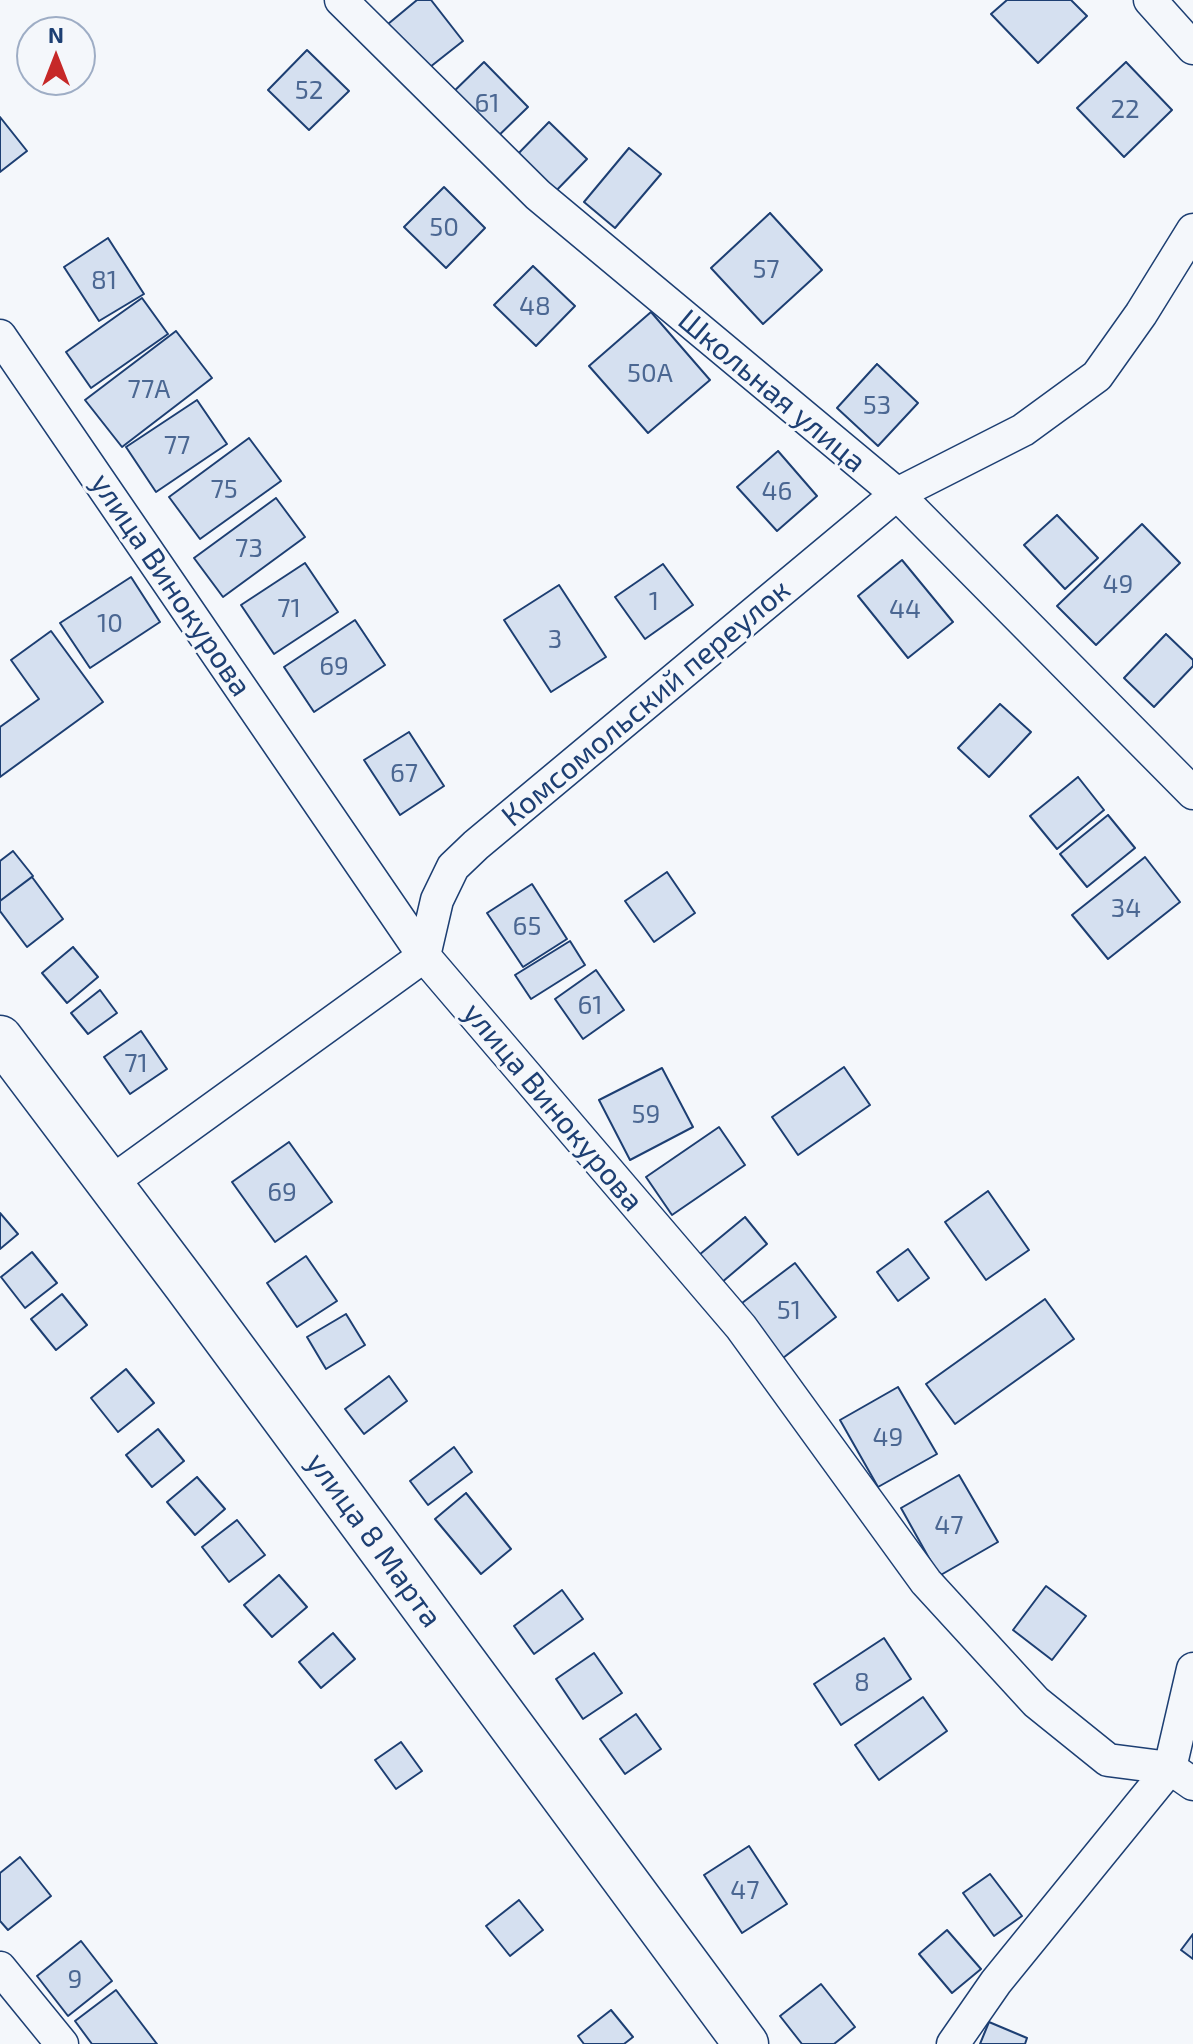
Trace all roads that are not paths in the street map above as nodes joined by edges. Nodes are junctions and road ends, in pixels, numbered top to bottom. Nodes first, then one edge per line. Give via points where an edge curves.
1 (341, 0) edge
2 (1150, 0) edge
3 (1193, 48) edge
4 (1193, 230) edge
5 (0, 336) edge
6 (897, 494) junction
7 (1193, 793) edge
8 (424, 956) junction
9 (0, 1038) edge
10 (110, 1183) junction
11 (1193, 1669) edge
12 (1182, 1776) edge
13 (0, 1968) edge
14 (62, 2044) edge
15 (746, 2044) edge
16 (953, 2044) edge

1 - 6 street, Школьная улица via 538,195
2 - 3 street
4 - 6 street, Комсомольский переулок via 1097,376 1023,430
5 - 8 street, улица Винокурова
6 - 7 street, Школьная улица
6 - 8 street, Комсомольский переулок via 453,867 437,900
8 - 10 street
8 - 12 street, улица Винокурова via 741,1327 926,1582 1036,1702 1108,1760
9 - 10 main road, улица 8 Марта
10 - 15 main road, улица 8 Марта
11 - 12 street
12 - 16 street via 996,1982
13 - 14 street

